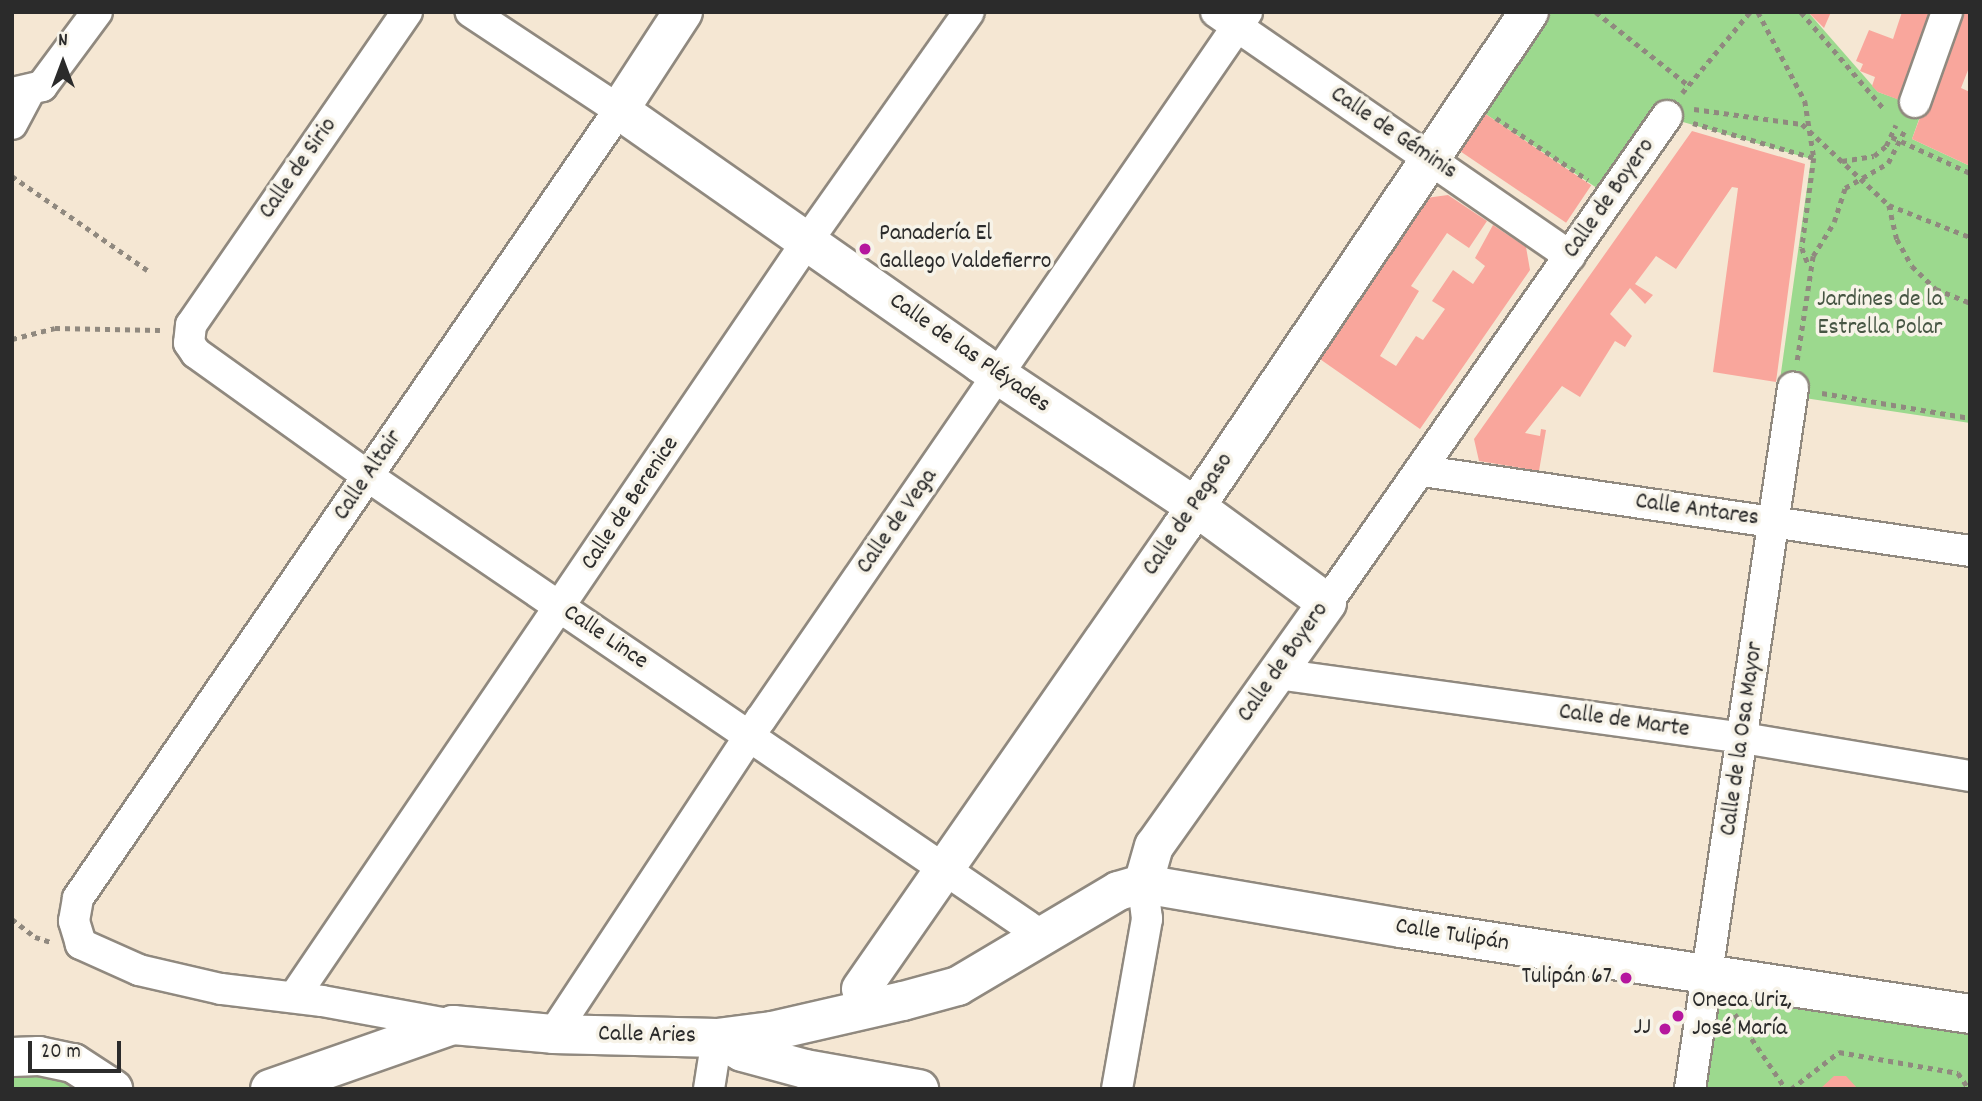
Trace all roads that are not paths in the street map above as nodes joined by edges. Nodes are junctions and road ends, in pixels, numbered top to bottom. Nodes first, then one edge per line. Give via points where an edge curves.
1 (97, 12) edge
2 (407, 12) edge
3 (471, 12) edge
4 (683, 12) edge
5 (969, 12) edge
6 (1530, 12) edge
7 (1947, 12) edge
8 (1233, 17) edge
9 (21, 93) edge
10 (1915, 102) dead end
11 (1672, 109) road end
12 (619, 110) junction
13 (12, 124) edge
14 (1430, 159) junction
15 (808, 240) junction
16 (1570, 256) junction
17 (191, 325) joint
18 (999, 376) junction
19 (1794, 388) road end
20 (1423, 471) junction
21 (369, 477) junction
22 (1196, 507) junction
23 (1775, 523) junction
24 (1970, 551) edge
25 (1327, 603) junction
26 (561, 608) junction
27 (1277, 674) junction
28 (750, 737) junction
29 (1743, 738) junction
30 (1970, 776) edge
31 (943, 870) junction
32 (1143, 884) junction
33 (1042, 936) junction
34 (72, 943) joint
35 (1707, 973) junction
36 (294, 998) junction
37 (853, 1002) junction
38 (1970, 1014) edge
39 (453, 1025) junction
40 (553, 1034) junction
41 (717, 1038) junction
42 (774, 1046) junction
43 (12, 1057) edge
44 (113, 1089) edge
45 (270, 1089) edge
46 (709, 1089) edge
47 (919, 1089) edge
48 (1117, 1089) edge
49 (1690, 1089) edge

1 - 9 street via 52,76
2 - 17 street, Calle de Sirio
3 - 12 street, Calle de las Pléyades
4 - 12 street, Calle Altair
5 - 15 street, Calle de Berenice
6 - 14 street, Calle de Pegaso
7 - 10 street
8 - 14 street, Calle de Géminis
8 - 18 street, Calle de Vega
9 - 13 street
11 - 16 street, Calle de Boyero
12 - 15 street, Calle de las Pléyades
12 - 21 street, Calle Altair
14 - 16 street, Calle de Géminis
14 - 22 street, Calle de Pegaso
15 - 18 street, Calle de las Pléyades
15 - 26 street, Calle de Berenice
16 - 20 street, Calle de Boyero
17 - 21 street, Calle Lince via 189,343 204,361
18 - 22 street, Calle de las Pléyades
18 - 28 street, Calle de Vega
19 - 23 street, Calle de la Osa Mayor
20 - 23 street, Calle Antares
20 - 25 street, Calle de Boyero
21 - 26 street, Calle Lince
21 - 34 street, Calle Altair via 78,898
22 - 25 street, Calle de las Pléyades
22 - 31 street, Calle de Pegaso
23 - 24 street, Calle Antares
23 - 29 street, Calle de la Osa Mayor
25 - 27 street, Calle de Boyero
26 - 28 street, Calle Lince
26 - 36 street, Calle de Berenice
27 - 29 street, Calle de Marte
27 - 32 street, Calle de Boyero via 1154,846
28 - 31 street, Calle Lince
28 - 40 street, Calle de Vega
29 - 30 street, Calle de Marte
29 - 35 street, Calle de la Osa Mayor
31 - 33 street, Calle Lince
31 - 37 street, Calle de Pegaso
32 - 33 street via 1118,891
32 - 35 street, Calle Tulipán
32 - 48 street via 1147,919
33 - 37 street via 958,986
34 - 36 street, Calle Aries via 167,977
35 - 38 street, Calle Tulipán
35 - 49 street, Calle de la Osa Mayor
36 - 39 street, Calle Aries
37 - 42 street
39 - 40 street, Calle Aries
39 - 45 street, Calle Aries
40 - 41 street, Calle Aries
41 - 42 street, Calle Aries via 742,1052
41 - 46 street
42 - 47 street, Calle Aries
43 - 44 street via 39,1056 73,1063

